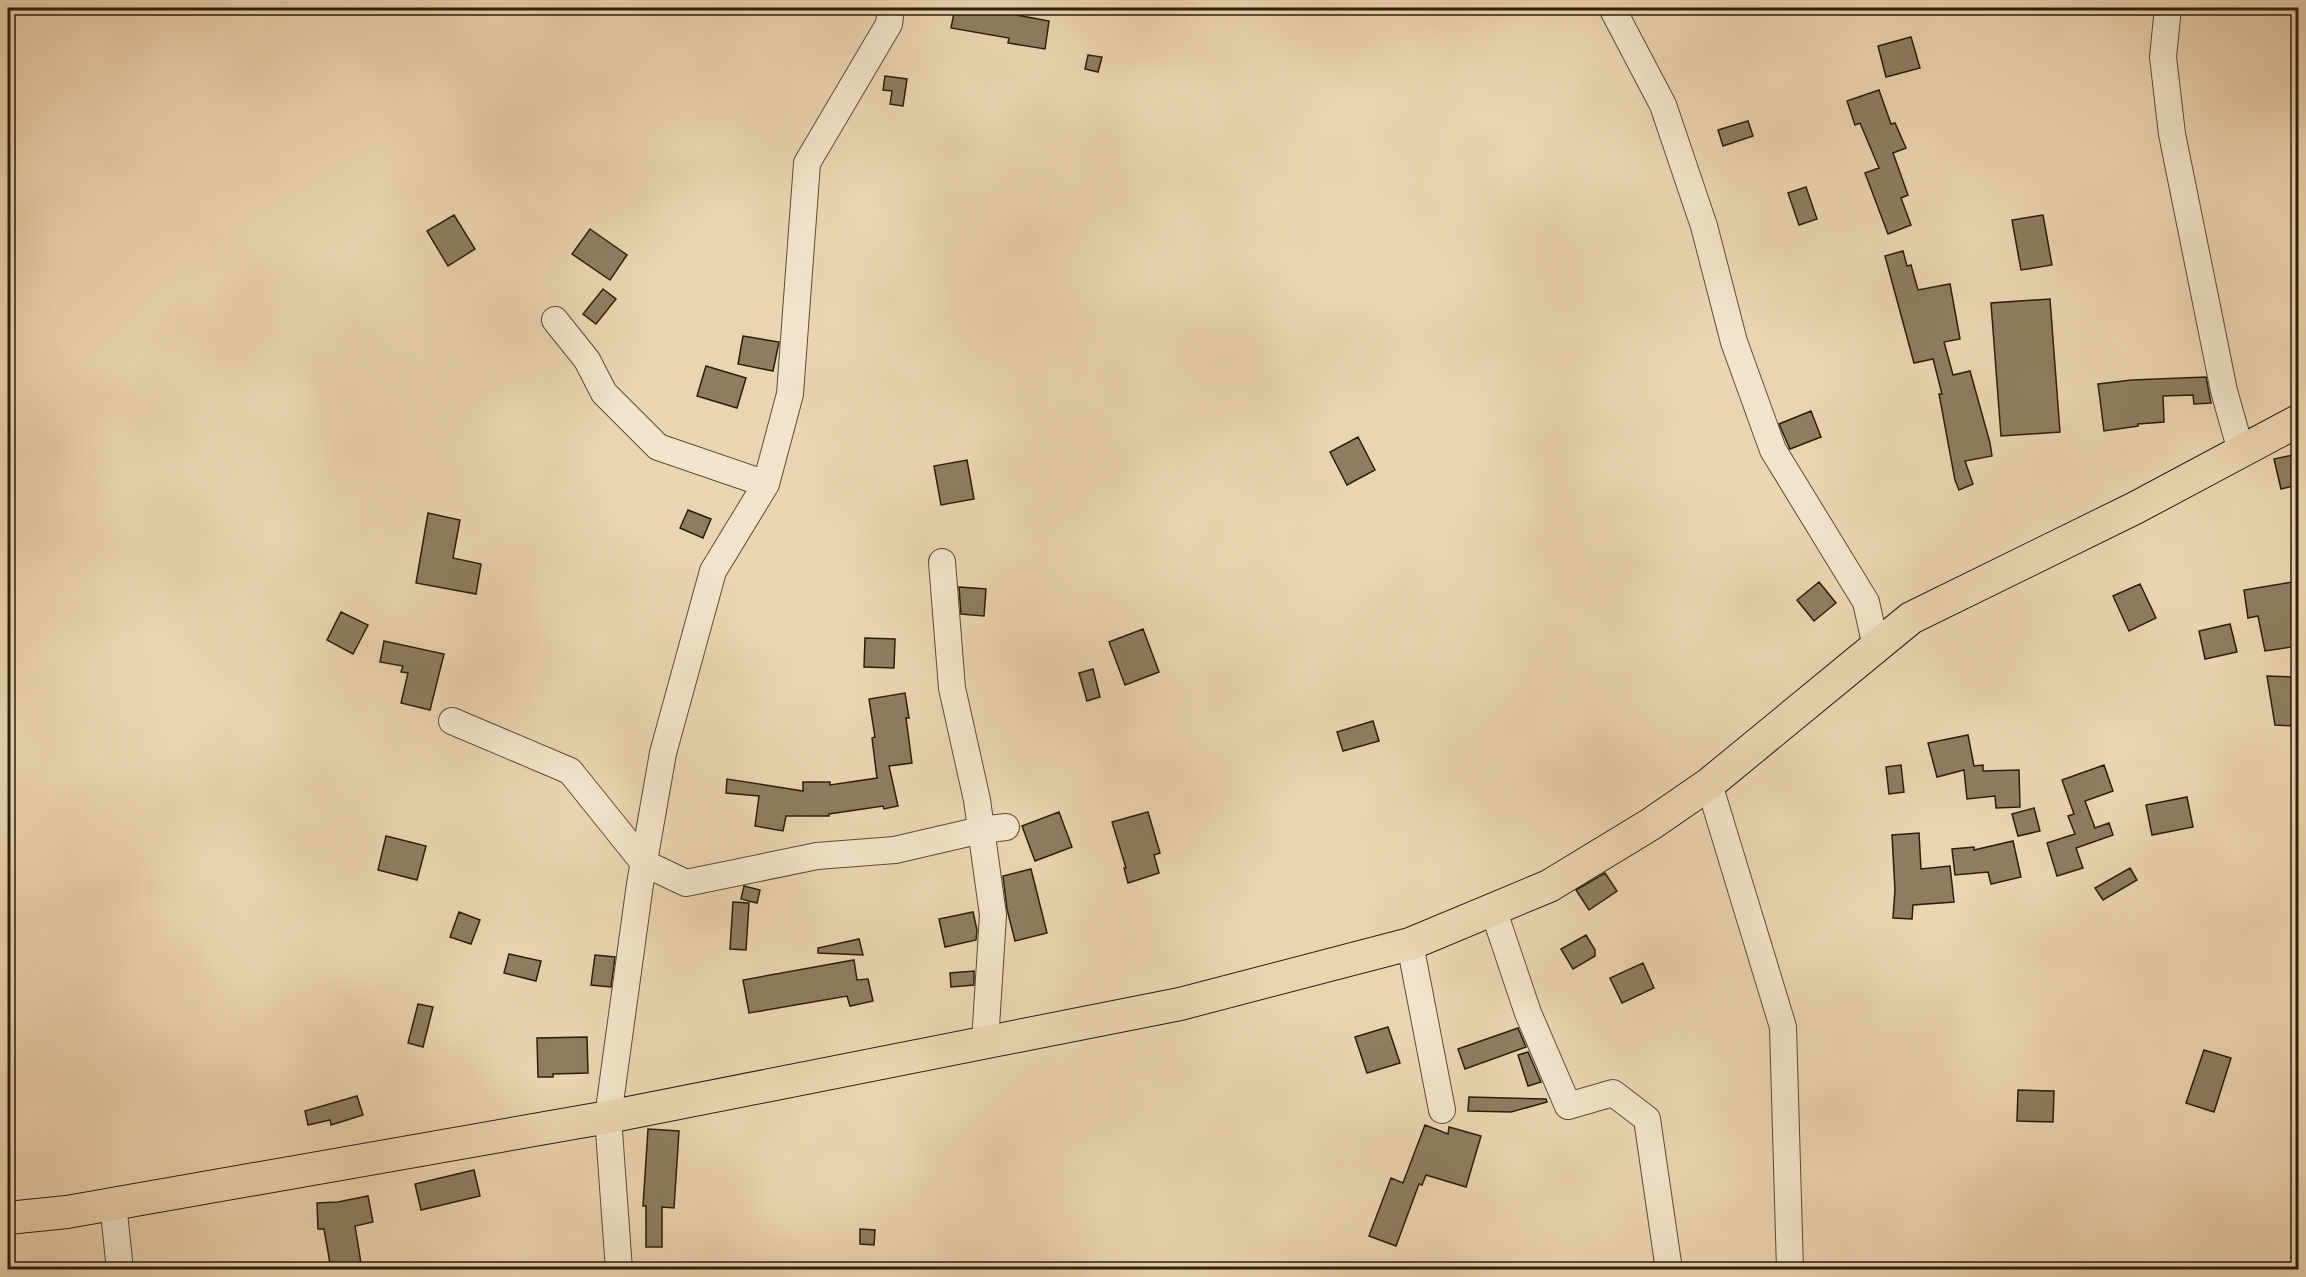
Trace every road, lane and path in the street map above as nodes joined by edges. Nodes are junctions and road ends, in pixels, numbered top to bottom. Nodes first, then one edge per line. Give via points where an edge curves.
1 (891, 8) edge
2 (1612, 8) edge
3 (2168, 8) edge
4 (555, 320) dead end
5 (2298, 421) edge
6 (2241, 452) junction
7 (766, 484) junction
8 (942, 562) dead end
9 (1876, 647) junction
10 (452, 722) dead end
11 (1709, 784) junction
12 (993, 829) junction
13 (644, 863) junction
14 (1494, 909) junction
15 (1410, 944) junction
16 (985, 1042) junction
17 (1442, 1110) dead end
18 (608, 1116) junction
19 (113, 1203) junction
20 (8, 1218) edge
21 (120, 1269) edge
22 (619, 1269) edge
23 (1669, 1269) edge
24 (1790, 1269) edge

1 - 7 street via 889,24 807,163 790,394
2 - 9 street via 1663,105 1704,226 1734,342 1773,450 1866,602
3 - 6 street via 2163,57 2172,134 2224,391
4 - 7 street via 587,360 604,393 658,447
5 - 6 main road
6 - 9 main road via 1911,618
7 - 13 street via 713,571 663,753
8 - 12 street via 952,688 977,800
9 - 11 main road
10 - 13 street via 570,771
11 - 14 main road via 1651,825 1550,886
11 - 24 street via 1783,1027
12 - 13 street via 895,850 817,856 686,883
12 - 16 street via 993,915
13 - 18 street
14 - 15 main road
14 - 23 street via 1528,1013 1568,1106 1613,1093 1647,1119
15 - 16 main road via 1180,1004
15 - 17 street
16 - 18 main road
18 - 19 main road
18 - 22 street
19 - 20 main road
19 - 21 street

